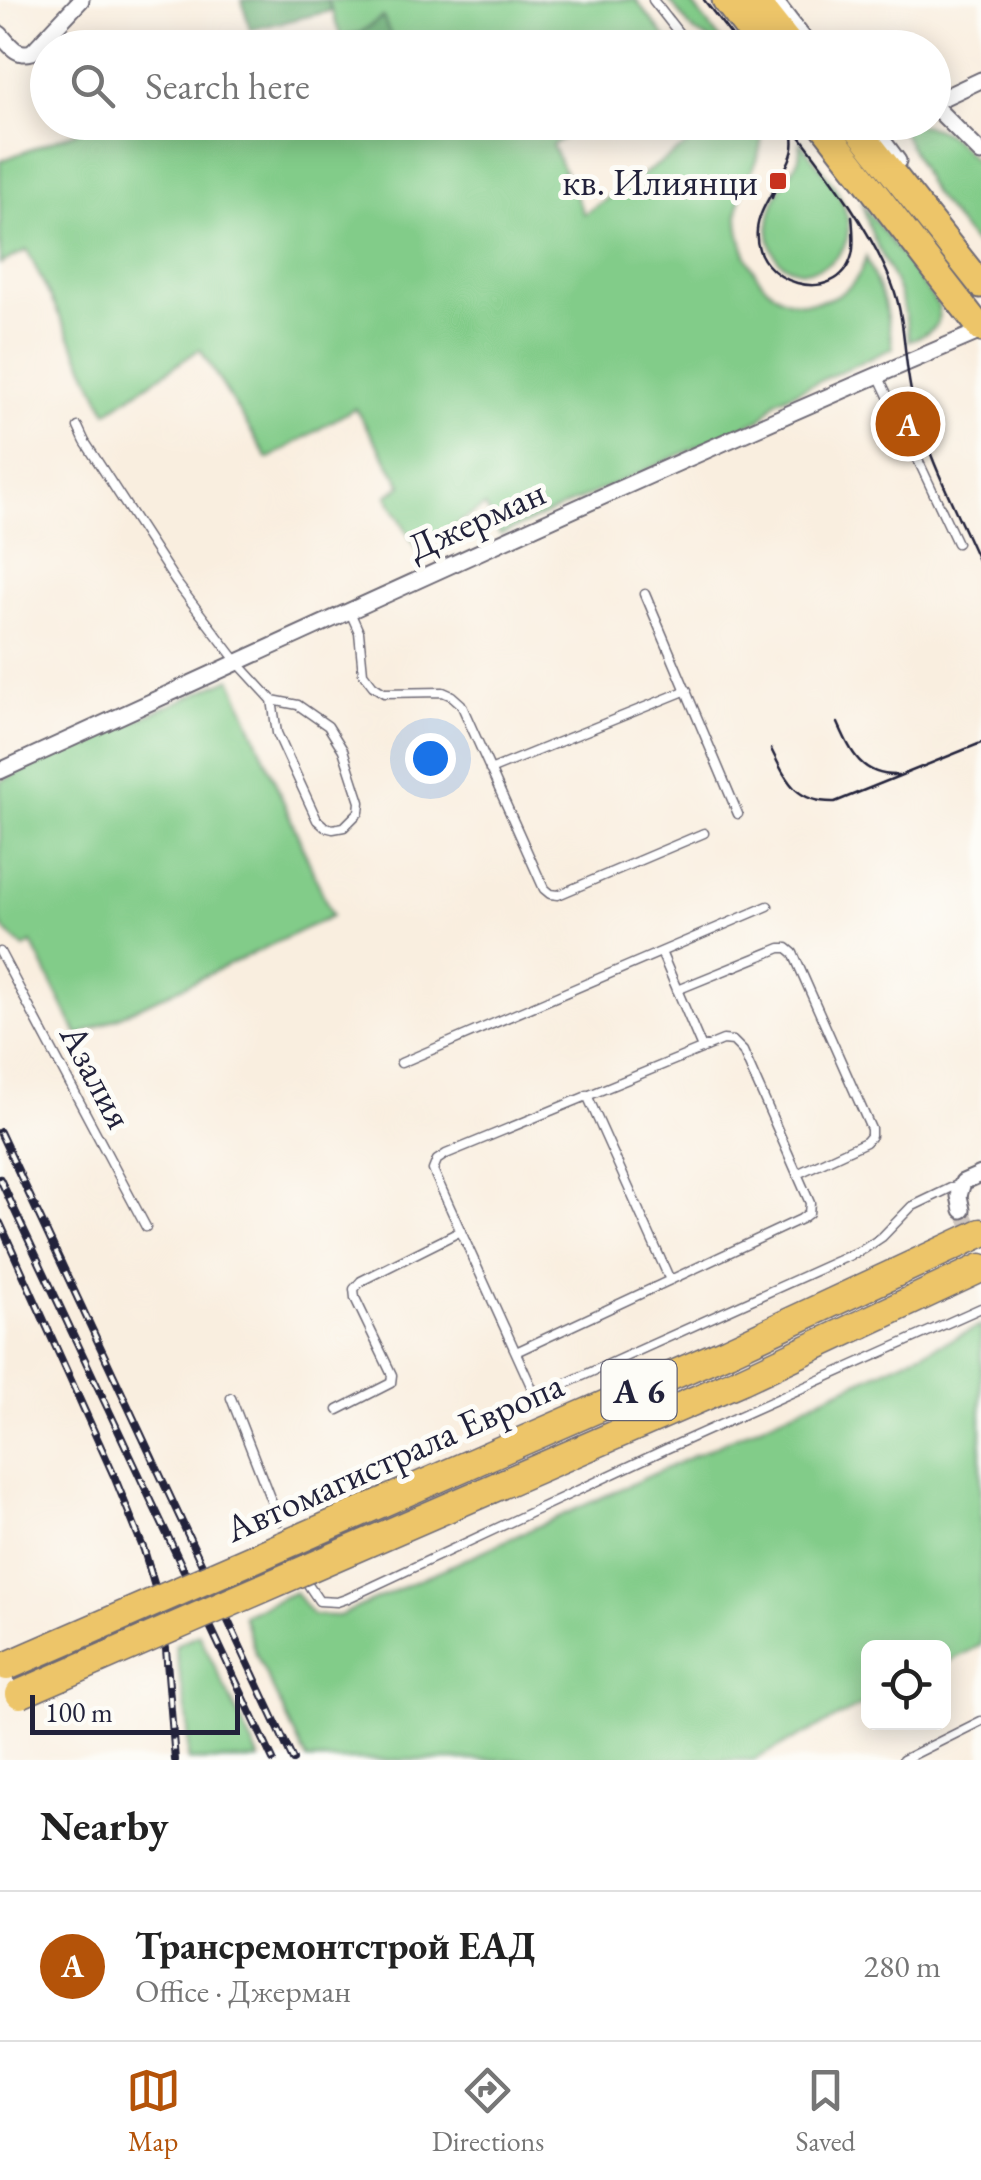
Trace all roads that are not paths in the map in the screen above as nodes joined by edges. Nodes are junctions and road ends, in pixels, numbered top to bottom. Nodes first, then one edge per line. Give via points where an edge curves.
1 (80, 0) edge
2 (653, 0) edge
3 (725, 0) edge
4 (755, 0) edge
5 (774, 0) edge
6 (52, 30) edge
7 (676, 30) edge
8 (748, 30) edge
9 (778, 30) edge
10 (797, 30) edge
11 (0, 34) edge
12 (30, 52) edge
13 (981, 80) edge
14 (951, 95) edge
15 (951, 122) edge
16 (834, 140) edge
17 (880, 140) edge
18 (981, 153) edge
19 (981, 285) edge
20 (981, 330) edge
21 (878, 375) junction
22 (78, 426) dead end
23 (958, 543) dead end
24 (645, 594) dead end
25 (350, 612) junction
26 (238, 662) junction
27 (687, 690) junction
28 (272, 700) junction
29 (0, 770) edge
30 (490, 770) junction
31 (738, 814) dead end
32 (704, 832) dead end
33 (768, 906) dead end
34 (0, 952) edge
35 (660, 952) junction
36 (676, 990) junction
37 (702, 1048) junction
38 (401, 1063) dead end
39 (587, 1096) junction
40 (797, 1174) junction
41 (981, 1174) edge
42 (963, 1182) junction
43 (972, 1211) edge
44 (146, 1227) dead end
45 (462, 1232) junction
46 (981, 1233) edge
47 (981, 1268) edge
48 (670, 1280) junction
49 (981, 1282) edge
50 (981, 1308) edge
51 (516, 1352) junction
52 (728, 1352) junction
53 (742, 1380) junction
54 (536, 1397) junction
55 (231, 1398) dead end
56 (338, 1410) dead end
57 (498, 1414) dead end
58 (286, 1531) junction
59 (308, 1578) junction
60 (4, 1668) edge
61 (10, 1699) edge
62 (981, 1720) edge
63 (903, 1760) edge

1 - 6 street
2 - 7 lane
3 - 8 main road
4 - 9 main road
5 - 10 street
11 - 12 street via 14,50
13 - 14 street
15 - 18 street
16 - 20 main road
17 - 19 main road via 924,214
20 - 21 street, Джерман
21 - 23 lane
21 - 25 street, Джерман
22 - 26 lane via 176,582
24 - 27 lane
25 - 26 street, Джерман
25 - 30 lane via 372,686 384,694 452,696
26 - 28 lane
26 - 29 street, Джерман
27 - 30 lane
27 - 31 lane
28 - 28 lane via 310,712 343,750 360,802 344,826 333,830 317,820 277,733
30 - 32 lane via 550,894
33 - 35 lane
34 - 44 lane, Азалия
35 - 36 lane
35 - 38 lane
36 - 37 lane
36 - 40 lane via 780,948 793,953 871,1129 866,1142
37 - 39 lane
37 - 40 lane via 722,1040 743,1051
39 - 45 lane via 436,1160 433,1170
39 - 48 lane
40 - 48 lane via 809,1213
41 - 42 street
42 - 43 street via 959,1196
42 - 54 lane via 911,1207 864,1249
43 - 52 highway
45 - 51 lane
45 - 56 lane via 354,1289 392,1375 384,1388
46 - 52 highway, Автомагистрала Европа / A 6
47 - 53 highway, Автомагистрала Европа / A 6
48 - 51 lane
49 - 53 highway
50 - 59 lane via 346,1599 320,1601
51 - 54 lane
52 - 58 highway, Автомагистрала Европа / A 6
53 - 59 highway, Автомагистрала Европа / A 6
54 - 57 lane
55 - 58 lane
58 - 60 highway, Автомагистрала Европа / A 6, bridge
59 - 61 highway, Автомагистрала Европа / A 6, bridge
62 - 63 lane

